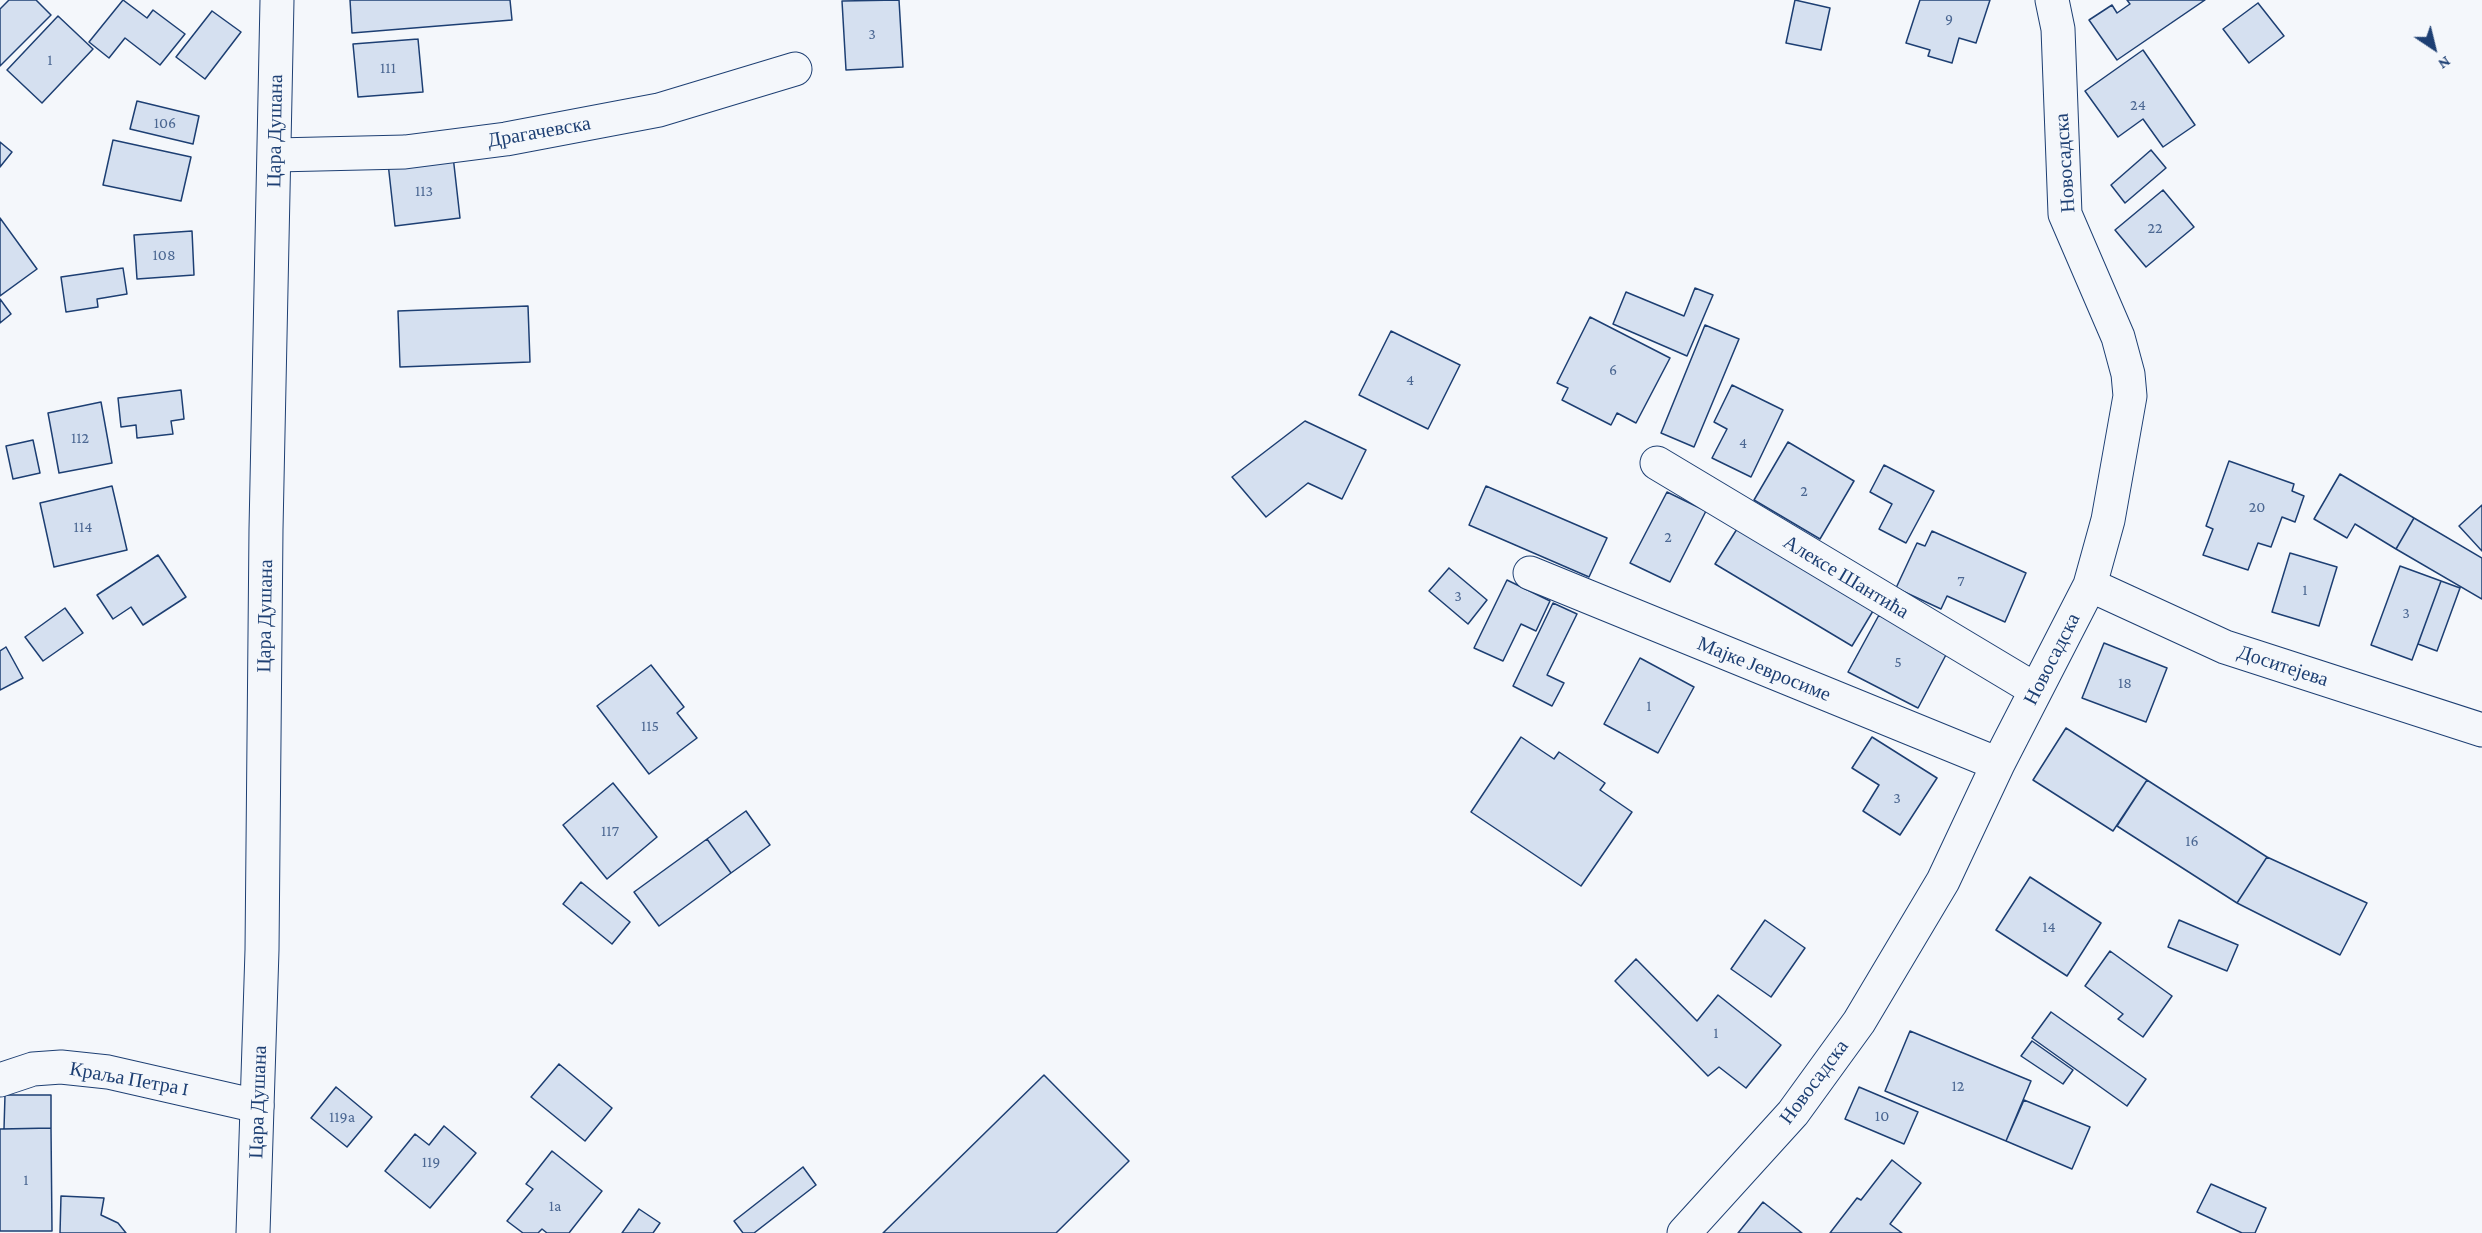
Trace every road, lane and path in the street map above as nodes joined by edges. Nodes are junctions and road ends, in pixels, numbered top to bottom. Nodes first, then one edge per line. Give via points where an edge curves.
1 (277, 0) edge
2 (2052, 0) edge
3 (795, 69) dead end
4 (276, 155) junction
5 (1657, 463) dead end
6 (1530, 573) dead end
7 (2090, 585) junction
8 (2036, 690) junction
9 (2482, 730) edge
10 (1998, 764) junction
11 (0, 1080) edge
12 (257, 1106) junction
13 (254, 1233) edge
14 (1684, 1233) edge

1 - 4 street, Цара Душана
2 - 7 street, Новосадска via 2058,28 2065,214 2118,337 2130,396 2108,520
3 - 4 street, Драгачевска via 659,110 506,140 405,152
4 - 12 street, Цара Душана via 266,505
5 - 8 street, Алексе Шантића
6 - 10 street, Мајке Јевросиме
7 - 8 street, Новосадска
7 - 9 street, Доситејева via 2225,647
8 - 10 street, Новосадска
10 - 14 street, Новосадска via 1943,881 1859,1022 1792,1113
11 - 12 street, Краља Петра I via 33,1069 62,1067 108,1072
12 - 13 street, Цара Душана

